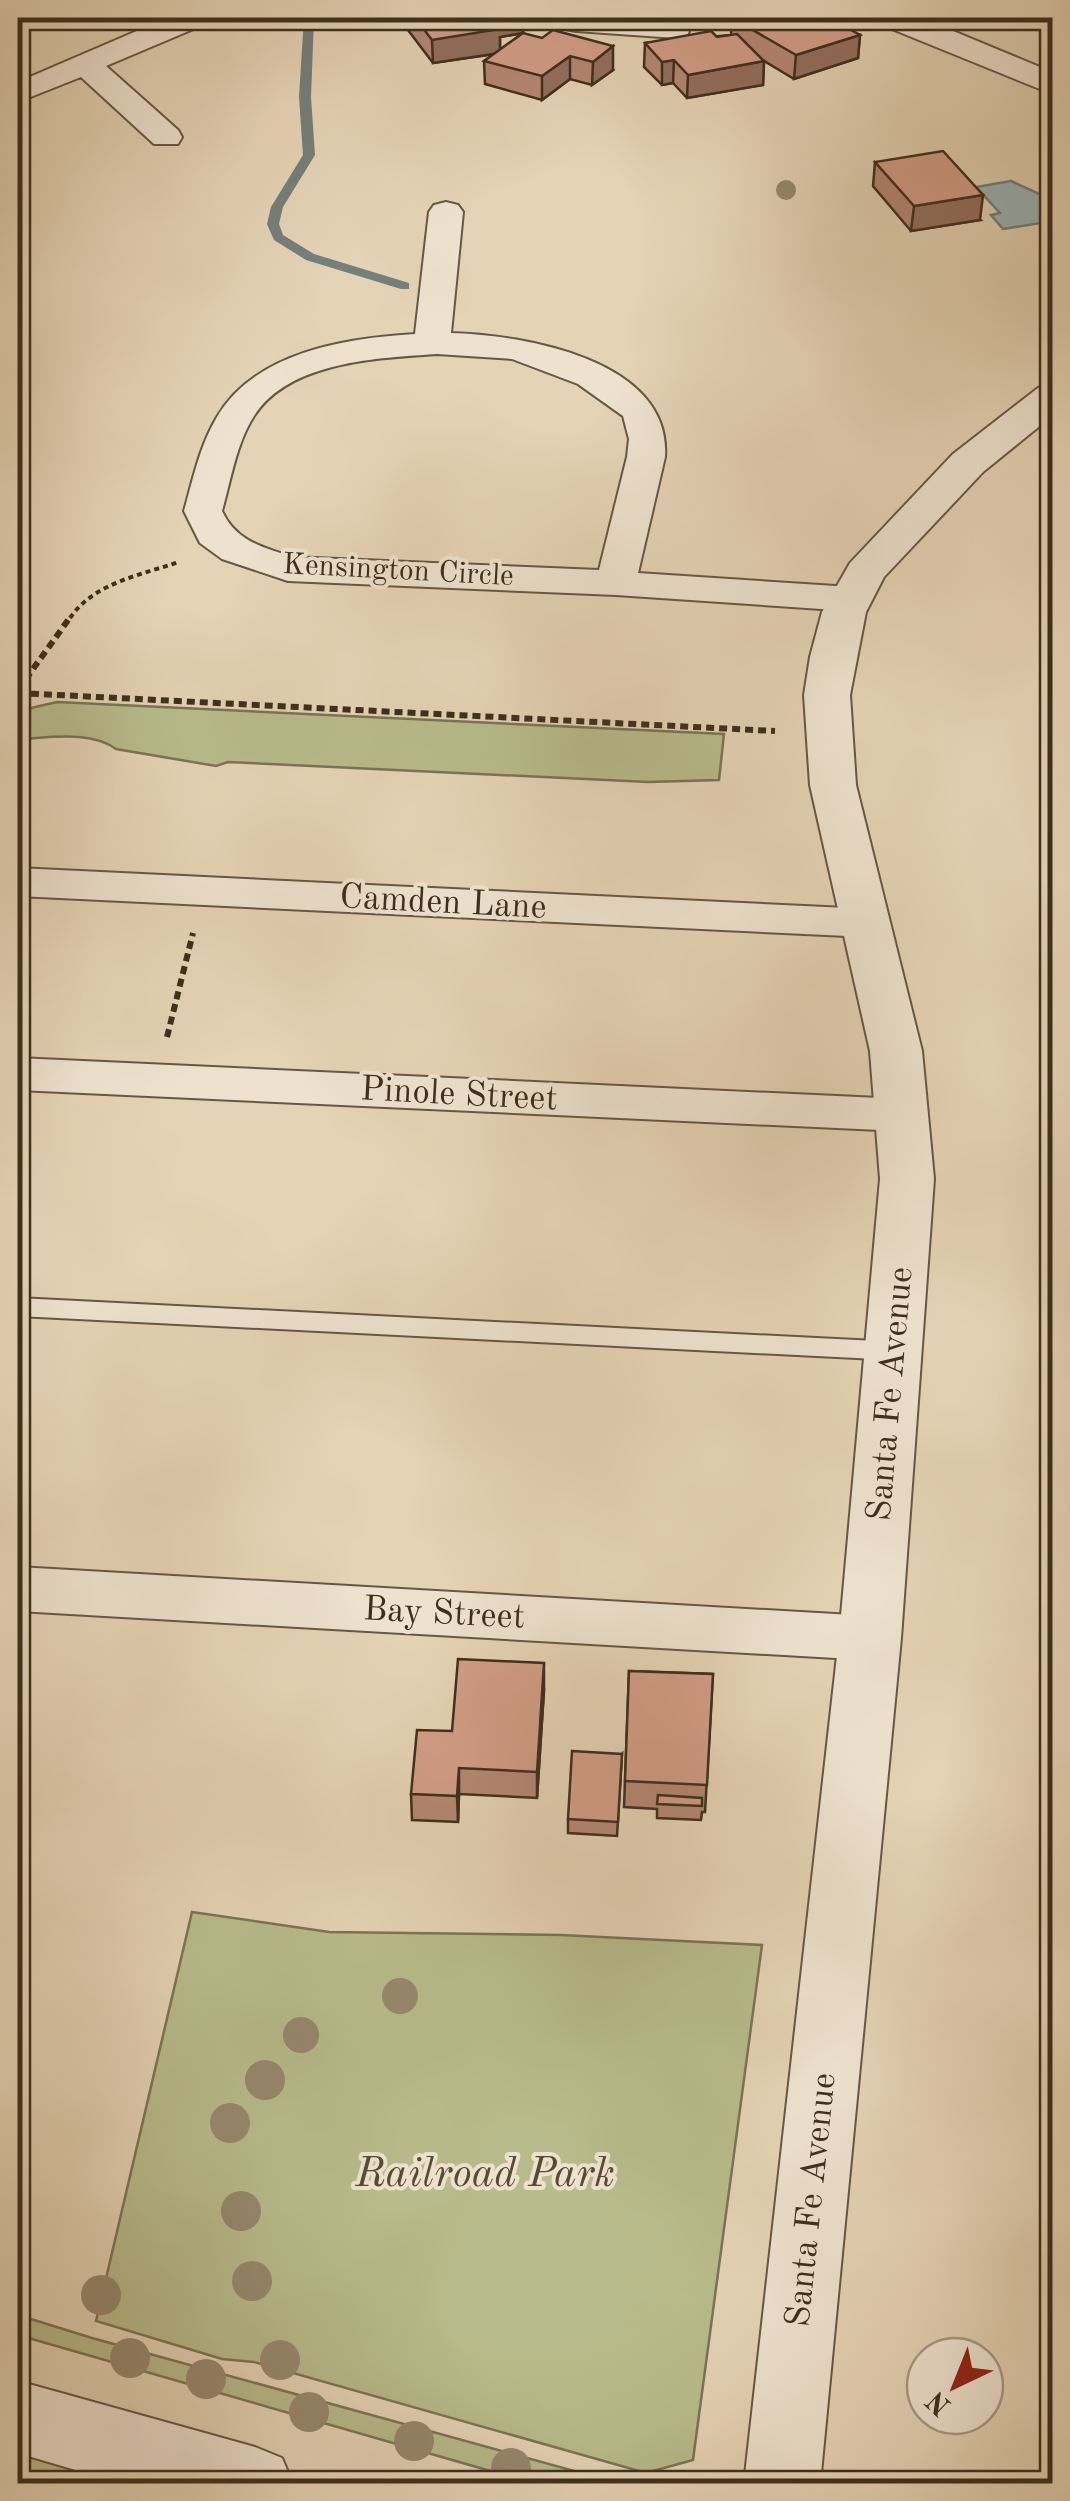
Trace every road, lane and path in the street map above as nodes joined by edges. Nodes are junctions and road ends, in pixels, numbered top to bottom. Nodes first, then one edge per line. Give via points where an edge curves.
1 (192, 18) edge
2 (578, 18) edge
3 (679, 18) edge
4 (894, 18) edge
5 (85, 64) junction
6 (1052, 84) edge
7 (18, 93) edge
8 (166, 137) dead end
9 (446, 212) dead end
10 (432, 344) junction
11 (1052, 397) edge
12 (229, 545) junction
13 (616, 582) junction
14 (851, 599) junction
15 (18, 692) edge
16 (829, 734) junction
17 (18, 882) edge
18 (204, 891) junction
19 (868, 923) junction
20 (18, 1074) edge
21 (155, 1082) junction
22 (902, 1115) junction
23 (18, 1308) edge
24 (896, 1351) junction
25 (18, 1588) edge
26 (870, 1638) junction
27 (18, 2417) edge
28 (256, 2484) edge
29 (782, 2484) edge

1 - 5 street
2 - 3 street via 676,29
4 - 6 street
5 - 7 street
5 - 8 street
9 - 10 street
10 - 12 street via 312,360 260,388 229,425 203,510 214,535
10 - 13 street via 541,354 615,388 634,405 649,438
11 - 14 street, Santa Fe Avenue via 968,463 865,572
12 - 13 street, Kensington Circle via 288,570
12 - 15 path via 106,587 79,605
13 - 14 street, Kensington Circle
14 - 16 street, Santa Fe Avenue via 832,657
15 - 16 path
16 - 19 street, Santa Fe Avenue via 844,843
17 - 18 street, Camden Lane
18 - 19 street, Camden Lane
18 - 21 path
19 - 22 street, Santa Fe Avenue via 896,1051
20 - 21 street, Pinole Street
21 - 22 street, Pinole Street
22 - 24 street, Santa Fe Avenue via 908,1180
23 - 24 lane
24 - 26 street, Santa Fe Avenue
25 - 26 street, Bay Street
26 - 29 street, Santa Fe Avenue
27 - 28 street

